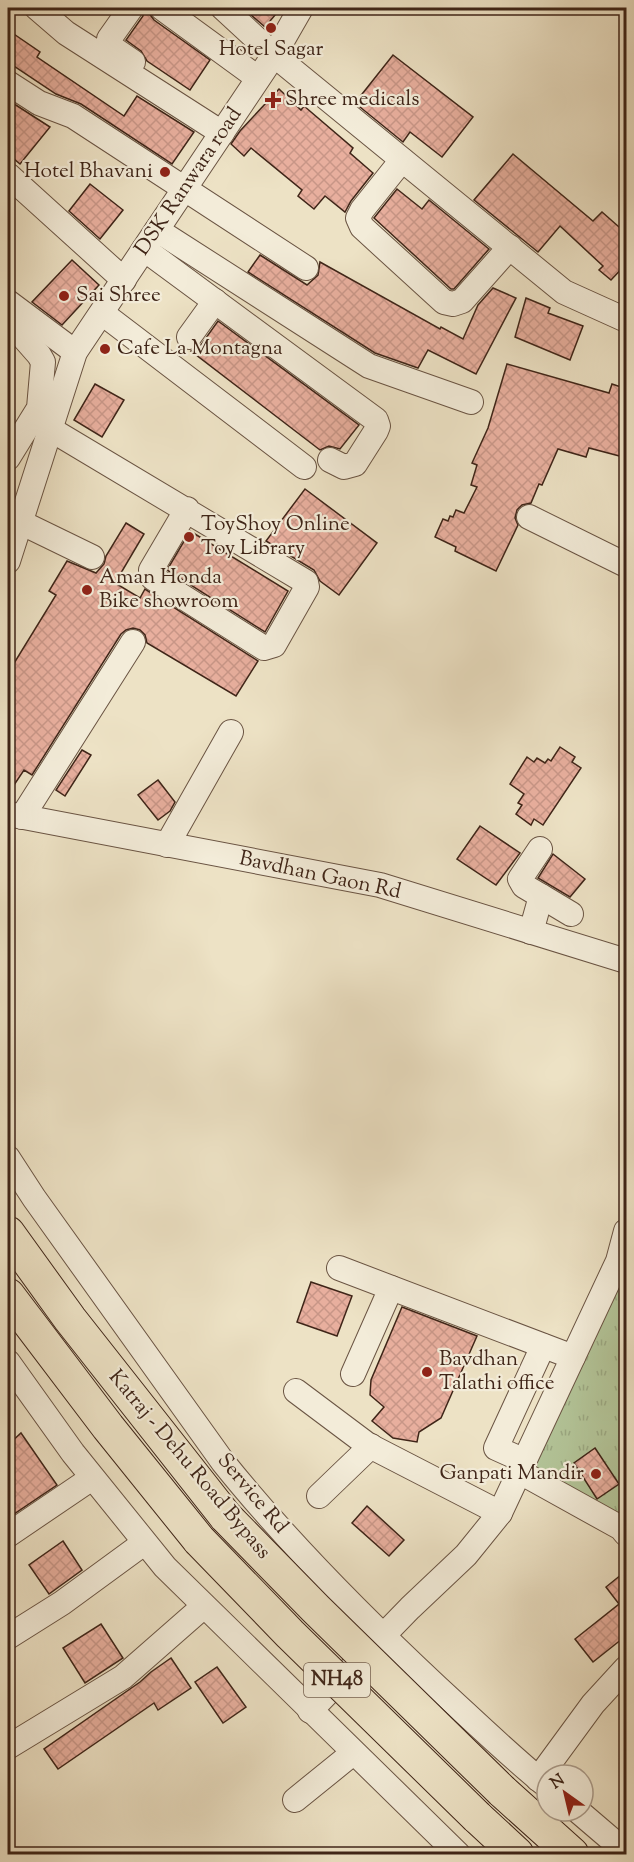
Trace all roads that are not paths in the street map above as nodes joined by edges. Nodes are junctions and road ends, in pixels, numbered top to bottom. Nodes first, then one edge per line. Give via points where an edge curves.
1 (37, 8) edge
2 (131, 8) edge
3 (162, 8) edge
4 (223, 8) edge
5 (301, 8) edge
6 (274, 55) junction
7 (258, 78) junction
8 (8, 83) edge
9 (227, 126) junction
10 (402, 160) junction
11 (8, 175) edge
12 (184, 190) junction
13 (151, 240) junction
14 (510, 248) junction
15 (306, 268) dead end
16 (123, 280) junction
17 (215, 301) junction
18 (8, 302) edge
19 (102, 313) junction
20 (627, 320) edge
21 (8, 327) edge
22 (189, 338) dead end
23 (75, 352) junction
24 (51, 391) junction
25 (471, 402) dead end
26 (50, 429) junction
27 (8, 458) edge
28 (330, 460) dead end
29 (304, 467) dead end
30 (186, 509) junction
31 (534, 519) dead end
32 (20, 522) junction
33 (92, 557) dead end
34 (8, 561) edge
35 (627, 565) edge
36 (134, 642) dead end
37 (231, 732) dead end
38 (15, 816) edge
39 (167, 844) junction
40 (540, 849) dead end
41 (541, 896) junction
42 (571, 914) dead end
43 (531, 932) junction
44 (627, 961) edge
45 (8, 1158) edge
46 (627, 1231) edge
47 (8, 1233) edge
48 (339, 1268) dead end
49 (391, 1288) junction
50 (8, 1295) edge
51 (543, 1346) junction
52 (573, 1357) junction
53 (8, 1362) edge
54 (352, 1374) dead end
55 (296, 1391) dead end
56 (371, 1446) junction
57 (523, 1467) junction
58 (92, 1478) junction
59 (319, 1496) dead end
60 (500, 1513) junction
61 (627, 1534) edge
62 (8, 1535) edge
63 (144, 1543) junction
64 (204, 1606) junction
65 (383, 1636) junction
66 (8, 1637) edge
67 (627, 1668) edge
68 (310, 1711) junction
69 (8, 1747) edge
70 (353, 1753) junction
71 (555, 1763) edge
72 (535, 1775) edge
73 (295, 1800) dead end
74 (592, 1823) edge
75 (627, 1852) edge
76 (458, 1854) edge
77 (517, 1854) edge
78 (572, 1854) edge

1 - 9 street via 66,33
2 - 9 street via 110,39 111,47
3 - 7 street
4 - 6 street
5 - 6 street, DSK Ranwara road
6 - 7 street, DSK Ranwara road
6 - 10 street
7 - 9 street, DSK Ranwara road
8 - 12 street via 39,103 73,116
9 - 12 street, DSK Ranwara road
10 - 14 street
10 - 14 street via 358,218 362,227 444,302 462,301
11 - 16 street
12 - 13 street, DSK Ranwara road
12 - 15 street
13 - 16 street, DSK Ranwara road
13 - 17 street
13 - 25 street via 369,366
14 - 20 street via 564,292
16 - 19 street, DSK Ranwara road
17 - 22 street
17 - 28 street via 376,420 376,431 355,464 344,467
18 - 23 street
19 - 23 street, DSK Ranwara road
19 - 29 street
21 - 24 street via 17,330 39,355
23 - 24 street, DSK Ranwara road
24 - 26 street, DSK Ranwara road
24 - 27 street
26 - 30 street
26 - 32 street, DSK Ranwara road
30 - 30 street via 306,582 307,587 274,645 264,648 153,578 151,570
31 - 35 street
32 - 33 street
32 - 34 street, DSK Ranwara road
36 - 38 street
37 - 39 street
38 - 39 street, Bavdhan Gaon Rd
39 - 43 street, Bavdhan Gaon Rd via 380,885
40 - 41 street via 520,879
41 - 42 street
41 - 43 street
43 - 44 street, Bavdhan Gaon Rd
45 - 65 street, Service Rd via 223,1462 249,1495
46 - 52 street via 618,1261
47 - 78 highway, Katraj - Dehu Road Bypass / NH48, bridge via 76,1328 226,1517 502,1791
48 - 49 street
49 - 51 street
49 - 54 street
50 - 77 highway, Katraj - Dehu Road Bypass / NH48, bridge via 199,1540 298,1642
51 - 52 street
51 - 57 street via 496,1448
52 - 57 street
53 - 58 street
55 - 56 street
56 - 59 street
56 - 60 street
57 - 60 street
57 - 61 street
58 - 62 street
58 - 63 street
60 - 65 street via 466,1555
63 - 64 street
63 - 66 street
64 - 68 street
64 - 69 street via 123,1677
65 - 68 street
65 - 72 street, Service Rd
67 - 71 street via 593,1704
68 - 70 street
70 - 73 street
70 - 76 street
74 - 75 street

